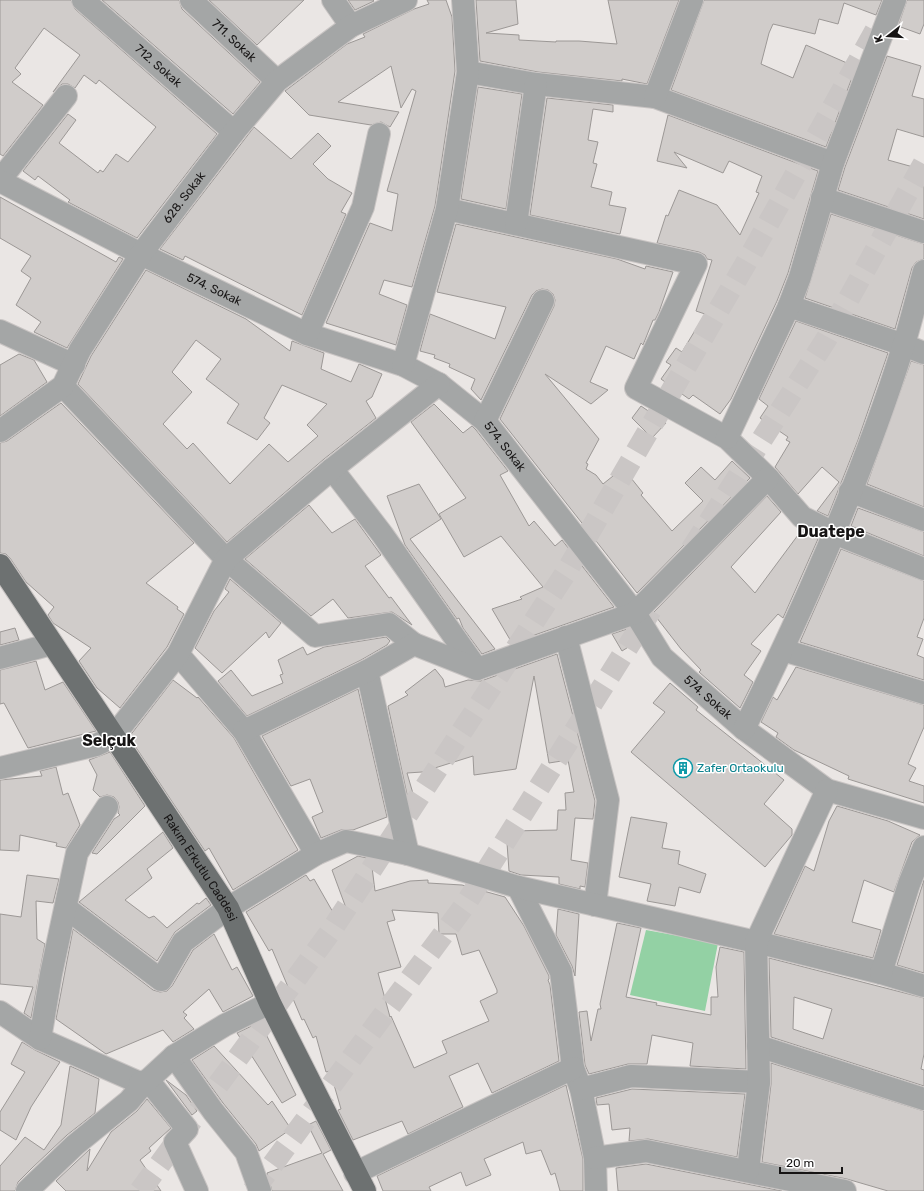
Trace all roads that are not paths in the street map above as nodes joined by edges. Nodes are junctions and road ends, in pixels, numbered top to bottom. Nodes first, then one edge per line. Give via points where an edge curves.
1 (83, 0) edge
2 (191, 0) edge
3 (333, 0) edge
4 (406, 0) edge
5 (463, 0) edge
6 (692, 0) edge
7 (895, 0) edge
8 (351, 26) junction
9 (468, 72) junction
10 (277, 81) junction
11 (536, 84) junction
12 (66, 96) dead end
13 (655, 97) junction
14 (234, 132) junction
15 (379, 134) dead end
16 (834, 163) junction
17 (0, 181) edge
18 (822, 198) junction
19 (447, 209) junction
20 (516, 224) junction
21 (924, 232) edge
22 (141, 254) junction
23 (924, 271) edge
24 (543, 301) dead end
25 (789, 306) junction
26 (0, 331) edge
27 (307, 334) junction
28 (904, 345) junction
29 (924, 353) edge
30 (74, 365) junction
31 (404, 365) junction
32 (439, 384) junction
33 (64, 386) junction
34 (484, 421) junction
35 (0, 431) edge
36 (727, 438) junction
37 (332, 469) junction
38 (768, 478) junction
39 (850, 491) junction
40 (924, 520) edge
41 (834, 533) junction
42 (226, 559) junction
43 (0, 567) edge
44 (924, 569) edge
45 (636, 613) junction
46 (566, 637) junction
47 (52, 644) junction
48 (414, 644) junction
49 (783, 650) junction
50 (178, 654) junction
51 (0, 658) edge
52 (477, 669) junction
53 (367, 671) junction
54 (924, 693) edge
55 (744, 730) junction
56 (244, 731) junction
57 (113, 737) junction
58 (0, 768) edge
59 (826, 790) junction
60 (107, 807) dead end
61 (924, 818) edge
62 (924, 847) edge
63 (316, 854) junction
64 (408, 854) junction
65 (916, 886) edge
66 (518, 887) junction
67 (595, 905) junction
68 (66, 908) junction
69 (228, 908) junction
70 (756, 942) junction
71 (881, 973) junction
72 (924, 986) edge
73 (270, 1003) junction
74 (0, 1012) edge
75 (40, 1039) junction
76 (758, 1046) junction
77 (174, 1056) junction
78 (573, 1068) junction
79 (144, 1081) junction
80 (759, 1082) junction
81 (581, 1089) junction
82 (924, 1099) edge
83 (213, 1111) junction
84 (187, 1130) junction
85 (595, 1158) junction
86 (748, 1170) junction
87 (360, 1182) edge
88 (26, 1191) edge
89 (197, 1191) edge
90 (260, 1191) edge
91 (596, 1191) edge
92 (845, 1191) edge

1 - 14 street, 712. Sokak
2 - 10 street, 711. Sokak
3 - 8 street
4 - 8 street, 628. Sokak
5 - 9 street
6 - 13 street
7 - 16 street
8 - 10 street, 628. Sokak
9 - 11 street
9 - 19 street
10 - 14 street, 628. Sokak
11 - 13 street
11 - 20 street
12 - 17 street
13 - 16 street
14 - 22 street, 628. Sokak
15 - 27 street via 363,207
16 - 18 street
17 - 22 street, 574. Sokak
18 - 21 street
18 - 25 street
19 - 20 street
19 - 31 street
20 - 36 street via 696,264 636,388
22 - 27 street, 574. Sokak
22 - 30 street, 628. Sokak via 80,350
23 - 28 street
24 - 34 street
25 - 28 street
25 - 36 street
26 - 30 street
27 - 31 street, 574. Sokak
28 - 29 street
28 - 39 street
30 - 33 street, 628. Sokak
31 - 32 street, 574. Sokak
32 - 34 street, 574. Sokak
32 - 37 street
33 - 35 street, 628. Sokak
33 - 42 street
34 - 45 street, 574. Sokak
36 - 38 street
37 - 42 street
37 - 52 street via 382,534
38 - 41 street via 802,517
38 - 45 street
39 - 40 street
39 - 41 street
41 - 44 street
41 - 49 street
42 - 48 street via 315,636 389,624
42 - 50 street
43 - 47 main road, Rakım Erkutlu Caddesi
45 - 46 street
45 - 55 street, 574. Sokak via 662,657
46 - 52 street
46 - 67 street via 608,800
47 - 51 street
47 - 57 main road, Rakım Erkutlu Caddesi
48 - 52 street
48 - 53 street
49 - 54 street
49 - 55 street
50 - 56 street
50 - 57 street
53 - 56 street
53 - 64 street
55 - 59 street, 574. Sokak
56 - 63 street
57 - 58 street via 96,745
57 - 69 main road, Rakım Erkutlu Caddesi
59 - 61 street, 574. Sokak
59 - 70 street
60 - 68 street via 77,853
62 - 65 street
63 - 64 street via 346,841
63 - 69 street
64 - 66 street
65 - 71 street
66 - 67 street
66 - 78 street via 561,972
67 - 70 street
68 - 69 street via 161,980 183,942
68 - 75 street
69 - 73 main road, Rakım Erkutlu Caddesi
70 - 71 street
70 - 76 street
71 - 72 street
73 - 77 street via 225,1025
73 - 87 main road, Rakım Erkutlu Caddesi
74 - 75 street
75 - 79 street
76 - 80 street
76 - 82 street
77 - 79 street
77 - 83 street
78 - 81 street
78 - 87 street
79 - 84 street
79 - 88 street via 129,1101 75,1145
80 - 81 street via 631,1076
80 - 86 street
81 - 85 street
83 - 84 street via 202,1123
83 - 90 street via 246,1152
84 - 89 street via 175,1142
85 - 86 street via 646,1151
85 - 91 street
86 - 92 street

